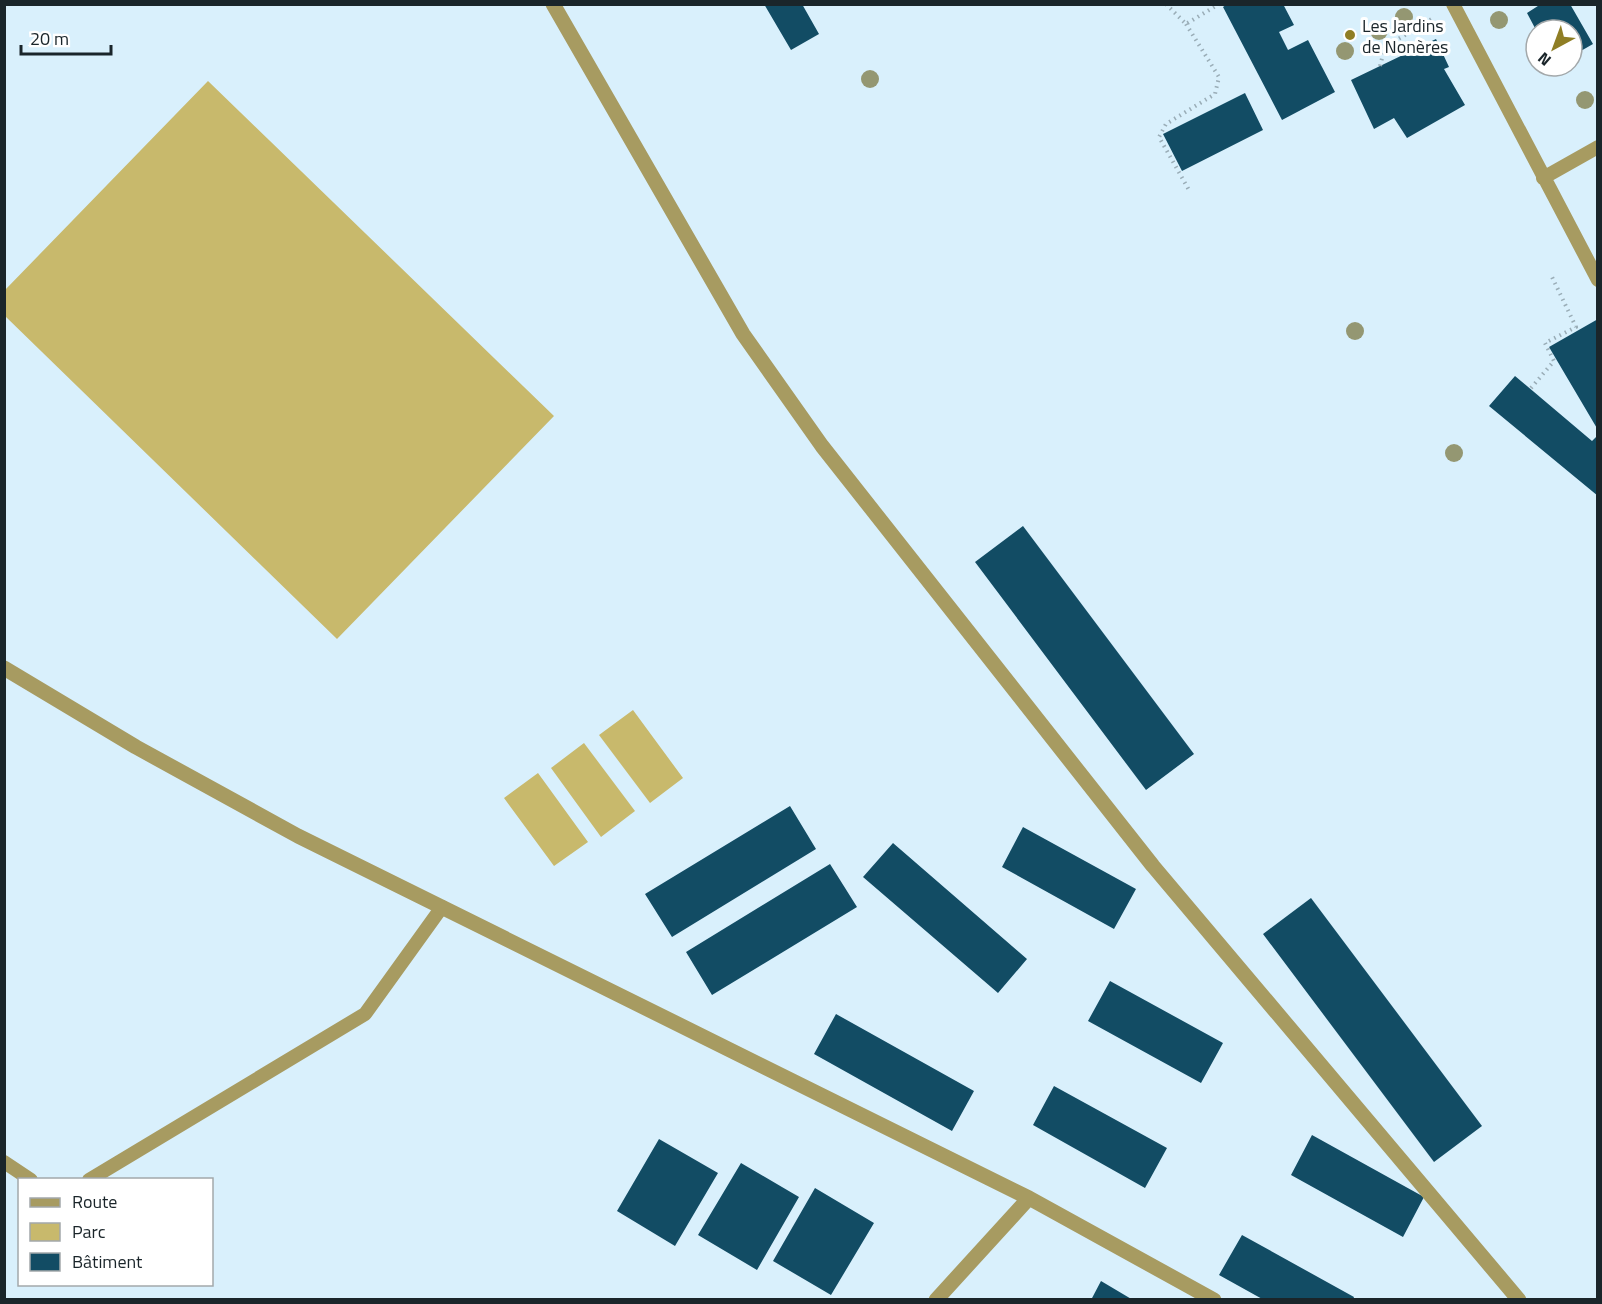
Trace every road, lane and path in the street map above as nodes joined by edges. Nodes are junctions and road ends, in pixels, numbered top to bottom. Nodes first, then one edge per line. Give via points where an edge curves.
1 (553, 4) edge
2 (1166, 4) edge
3 (1219, 4) edge
4 (1453, 5) edge
5 (1186, 24) junction
6 (1380, 66) dead end
7 (1598, 147) edge
8 (1543, 178) junction
9 (1189, 190) dead end
10 (1552, 277) dead end
11 (1598, 280) edge
12 (1531, 388) dead end
13 (4, 668) edge
14 (442, 907) junction
15 (4, 1162) edge
16 (29, 1178) edge
17 (91, 1178) edge
18 (1029, 1198) junction
19 (936, 1299) edge
20 (1214, 1299) edge
21 (1519, 1299) edge

1 - 21 street via 743,334 822,446 1153,866
2 - 5 path
3 - 5 path
4 - 6 path via 1385,47
4 - 8 lane
5 - 9 path via 1219,77 1215,94 1166,124 1159,137
7 - 8 lane
8 - 11 lane
10 - 12 path via 1576,327 1545,343 1554,361
13 - 14 street via 136,747 298,836
14 - 17 lane via 365,1014
14 - 18 street
15 - 16 lane
18 - 19 street
18 - 20 street

